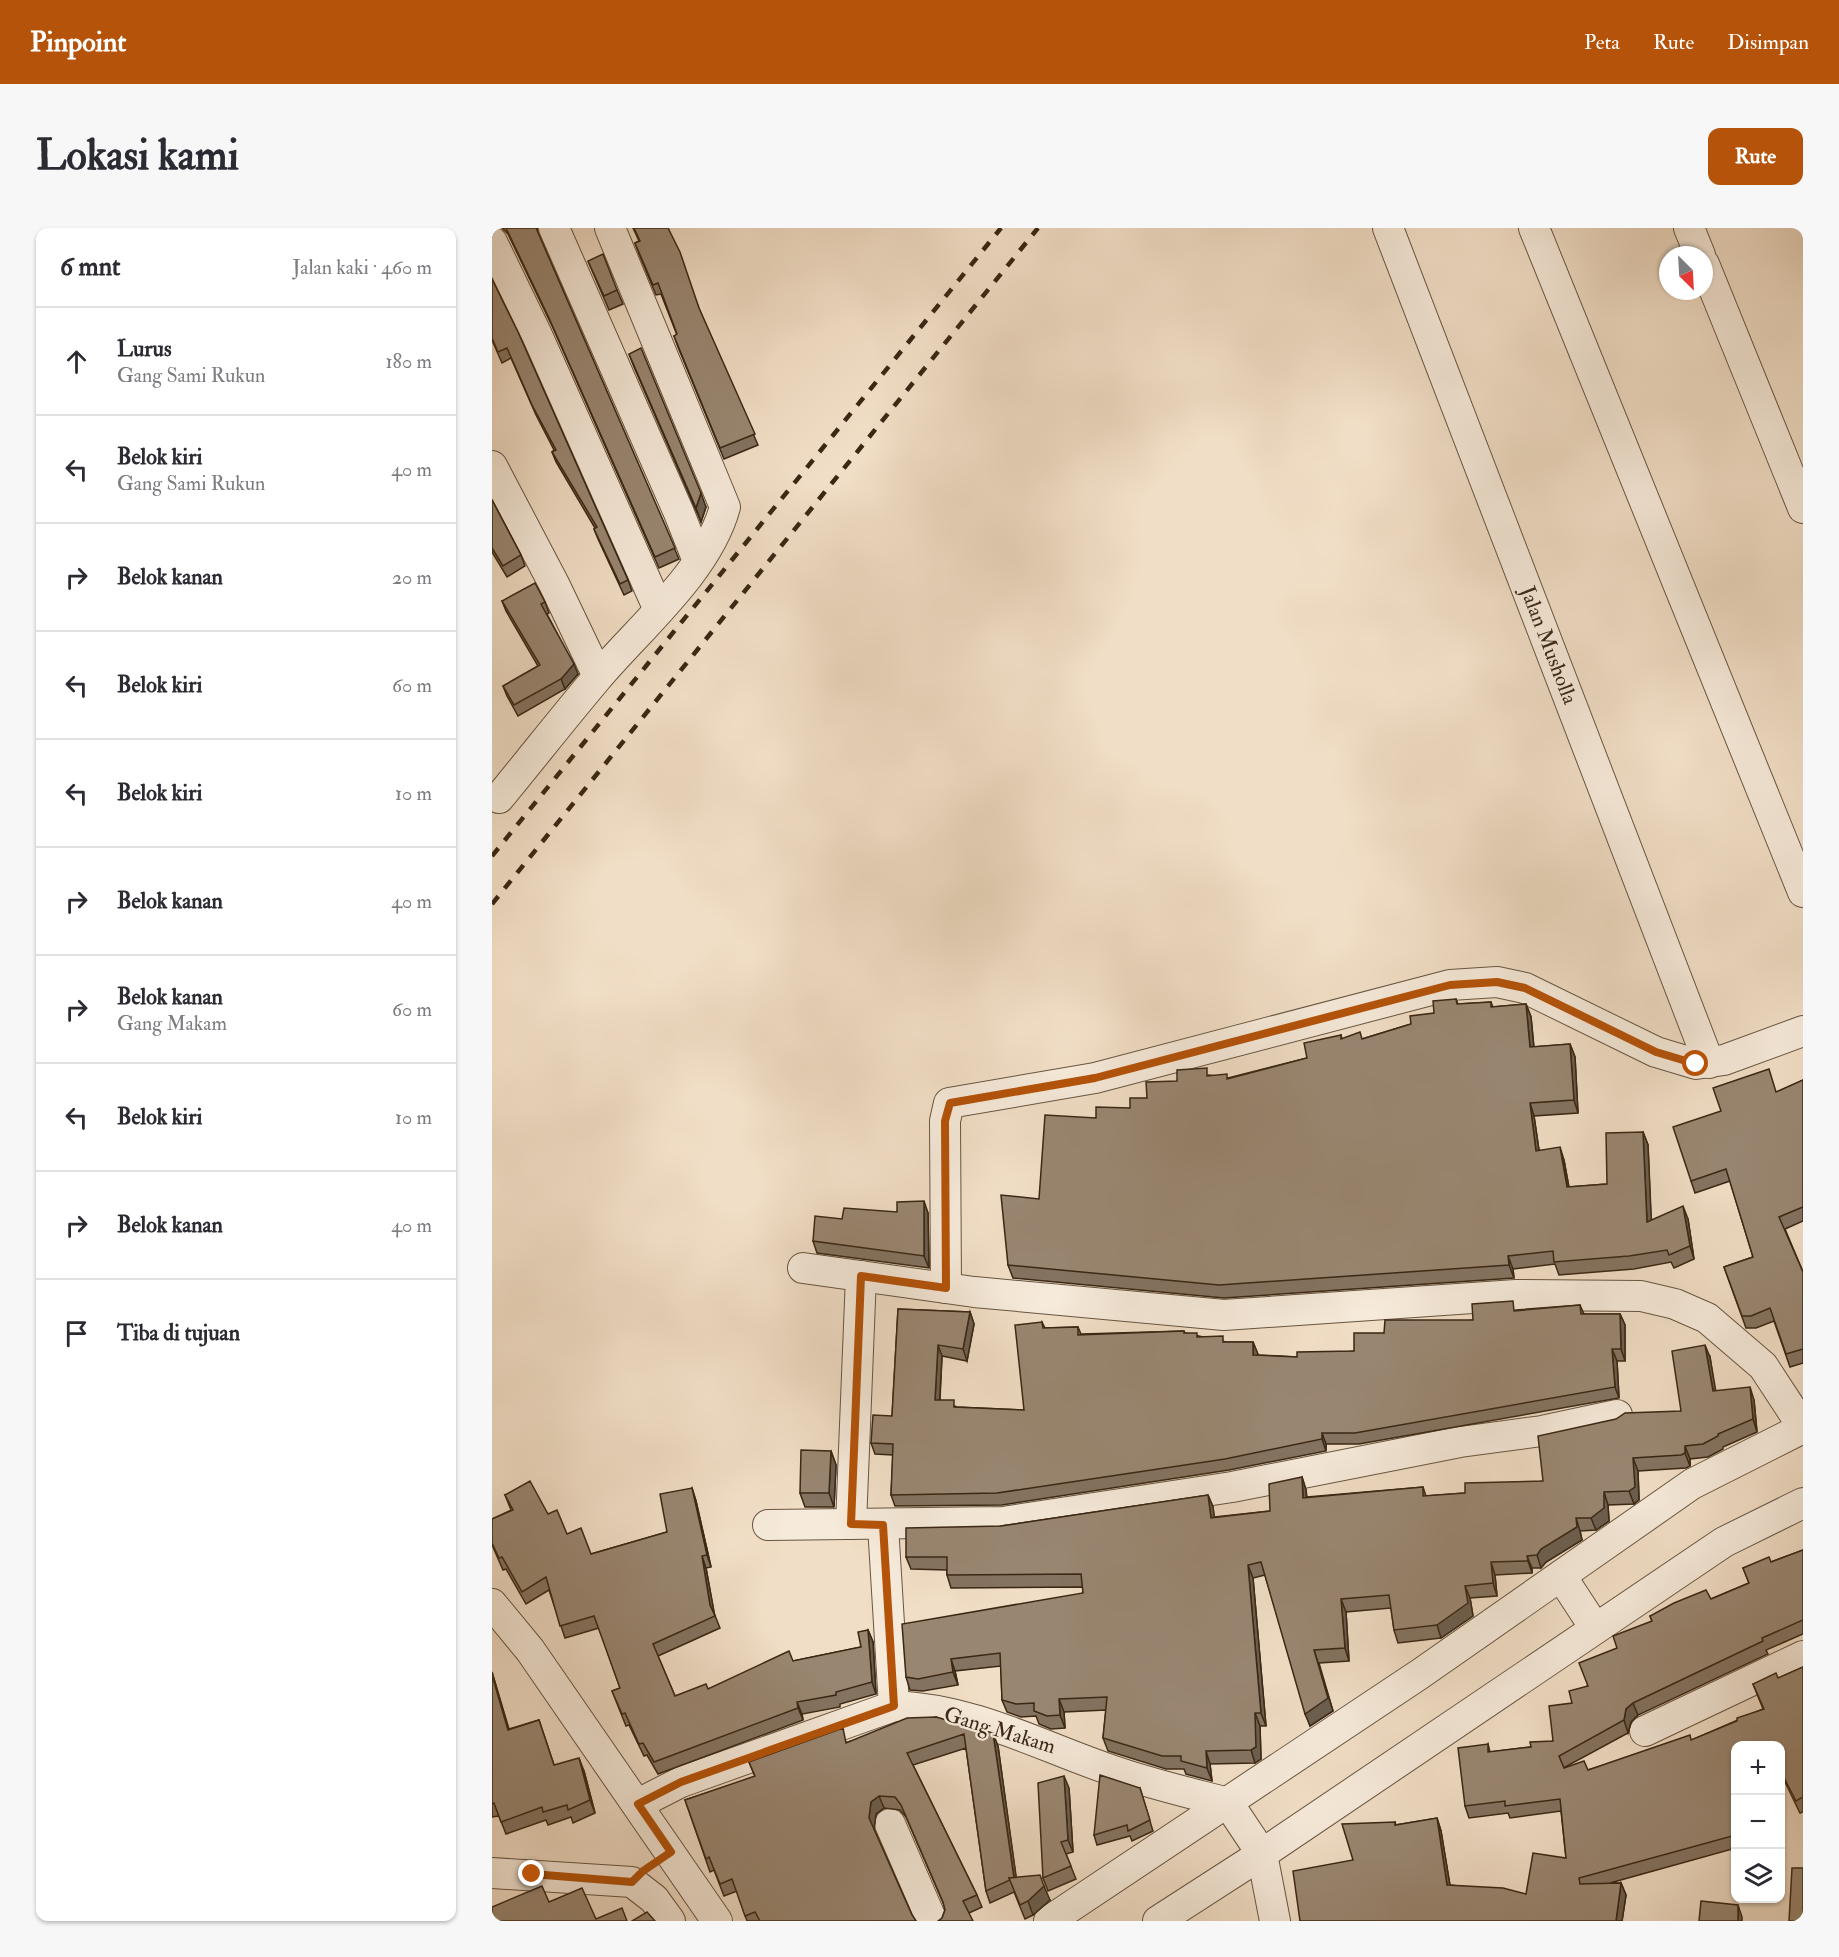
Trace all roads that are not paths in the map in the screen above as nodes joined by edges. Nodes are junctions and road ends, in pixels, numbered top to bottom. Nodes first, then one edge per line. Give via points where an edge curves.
1 (554, 228) edge
2 (610, 228) edge
3 (1388, 228) edge
4 (1534, 228) edge
5 (1689, 228) edge
6 (492, 242) edge
7 (1696, 246) edge
8 (1713, 286) edge
9 (492, 466) edge
10 (1803, 508) edge
11 (698, 561) junction
12 (659, 610) junction
13 (598, 676) junction
14 (499, 798) dead end
15 (1803, 892) edge
16 (1803, 1031) edge
17 (1709, 1063) junction
18 (804, 1268) dead end
19 (861, 1276) junction
20 (946, 1288) junction
21 (1617, 1415) edge
22 (1803, 1428) edge
23 (1803, 1503) edge
24 (851, 1524) junction
25 (768, 1525) dead end
26 (883, 1525) junction
27 (1579, 1603) junction
28 (492, 1604) edge
29 (1803, 1656) edge
30 (894, 1706) junction
31 (1645, 1731) dead end
32 (638, 1804) junction
33 (1234, 1810) junction
34 (890, 1824) dead end
35 (1258, 1849) junction
36 (653, 1866) junction
37 (492, 1872) edge
38 (705, 1917) edge
39 (670, 1921) edge
40 (932, 1921) edge
41 (1049, 1921) edge
42 (1158, 1921) edge
43 (1275, 1921) edge

1 - 11 street
2 - 11 street via 725,507 720,527
3 - 17 street, Jalan Musholla
4 - 15 street
5 - 7 street
6 - 12 street
8 - 10 street
9 - 13 street
11 - 12 street
12 - 13 street
13 - 14 street
16 - 17 street
17 - 20 street via 1696,1064 1656,1052 1525,988 1497,982 1450,985 1095,1078 950,1103 945,1121
18 - 19 street
19 - 20 street
19 - 24 street
20 - 22 street via 1224,1315 1516,1295 1641,1296 1675,1304 1707,1318 1763,1366
21 - 26 street via 1233,1486 1003,1522
22 - 27 street via 1692,1484
23 - 27 street via 1724,1542
24 - 25 street
24 - 26 street
26 - 30 street
27 - 33 street
27 - 35 street
28 - 32 street via 530,1650
29 - 31 street
30 - 32 street, Gang Makam via 681,1782
30 - 33 street, Gang Makam via 972,1717 1125,1775
32 - 36 street
33 - 35 street
33 - 41 street
34 - 40 street
35 - 42 street
35 - 43 street
36 - 37 street
36 - 38 street
36 - 39 street via 654,1899

